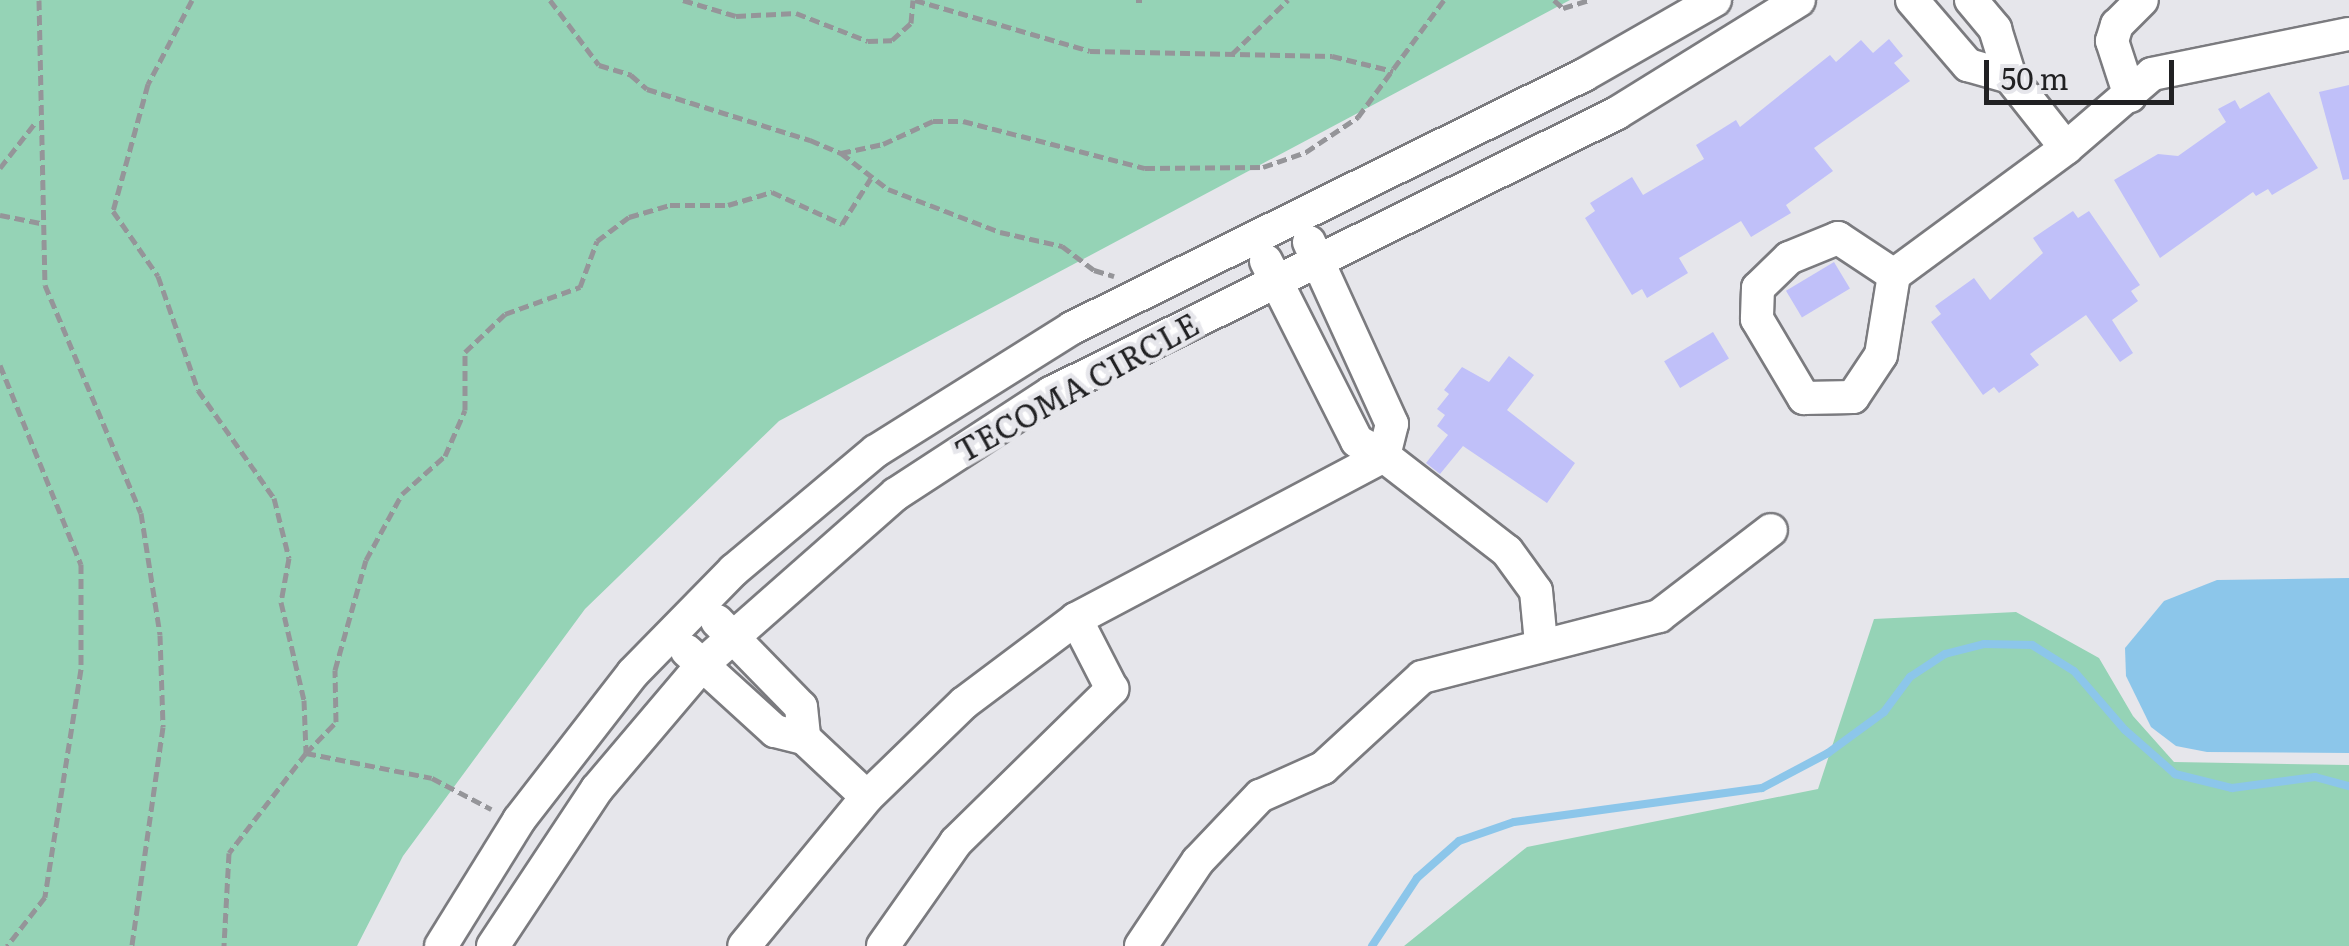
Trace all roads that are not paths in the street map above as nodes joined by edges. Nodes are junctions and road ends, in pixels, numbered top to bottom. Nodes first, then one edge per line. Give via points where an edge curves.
1 (1716, 0) edge
2 (1798, 0) edge
3 (1972, 0) edge
4 (2142, 0) edge
5 (1922, 4) edge
6 (2349, 34) edge
7 (2010, 76) junction
8 (2130, 96) junction
9 (2066, 148) junction
10 (1300, 218) junction
11 (1254, 240) junction
12 (1316, 260) junction
13 (1894, 274) junction
14 (1276, 279) junction
15 (1384, 456) junction
16 (1771, 530) dead end
17 (700, 603) junction
18 (1076, 619) junction
19 (731, 634) junction
20 (668, 635) junction
21 (1541, 644) junction
22 (702, 664) junction
23 (804, 738) junction
24 (867, 797) junction
25 (441, 946) edge
26 (494, 946) edge
27 (744, 946) edge
28 (883, 946) edge
29 (1142, 946) edge

1 - 10 street, TECOMA CIRCLE via 1584,75
2 - 12 street, TECOMA CIRCLE via 1617,113
3 - 7 street via 1995,28
4 - 8 street via 2117,25 2112,41
5 - 7 street via 1968,65
6 - 8 street via 2152,74
7 - 9 street
8 - 9 street
9 - 13 street
10 - 11 street, TECOMA CIRCLE
10 - 12 street
11 - 14 street
11 - 17 street, TECOMA CIRCLE via 1072,328 912,424 801,508
12 - 14 street, TECOMA CIRCLE
12 - 15 street via 1392,424
13 - 13 street via 1871,379 1853,397 1804,398 1756,320 1758,288 1789,258 1838,238
14 - 15 street via 1357,441
14 - 19 street, TECOMA CIRCLE via 1011,416 858,522
15 - 18 street
15 - 21 street via 1507,551 1536,591
16 - 21 street via 1659,616
17 - 19 street
17 - 20 street, TECOMA CIRCLE
18 - 24 street via 964,703
18 - 28 street via 1112,689 956,842
19 - 22 street, TECOMA CIRCLE
19 - 23 street via 801,707
20 - 22 street
20 - 25 street, TECOMA CIRCLE via 528,807
21 - 29 street via 1422,677 1324,768 1260,796 1198,862
22 - 23 street via 775,730
22 - 26 street, TECOMA CIRCLE via 597,789
23 - 24 street
24 - 27 street

